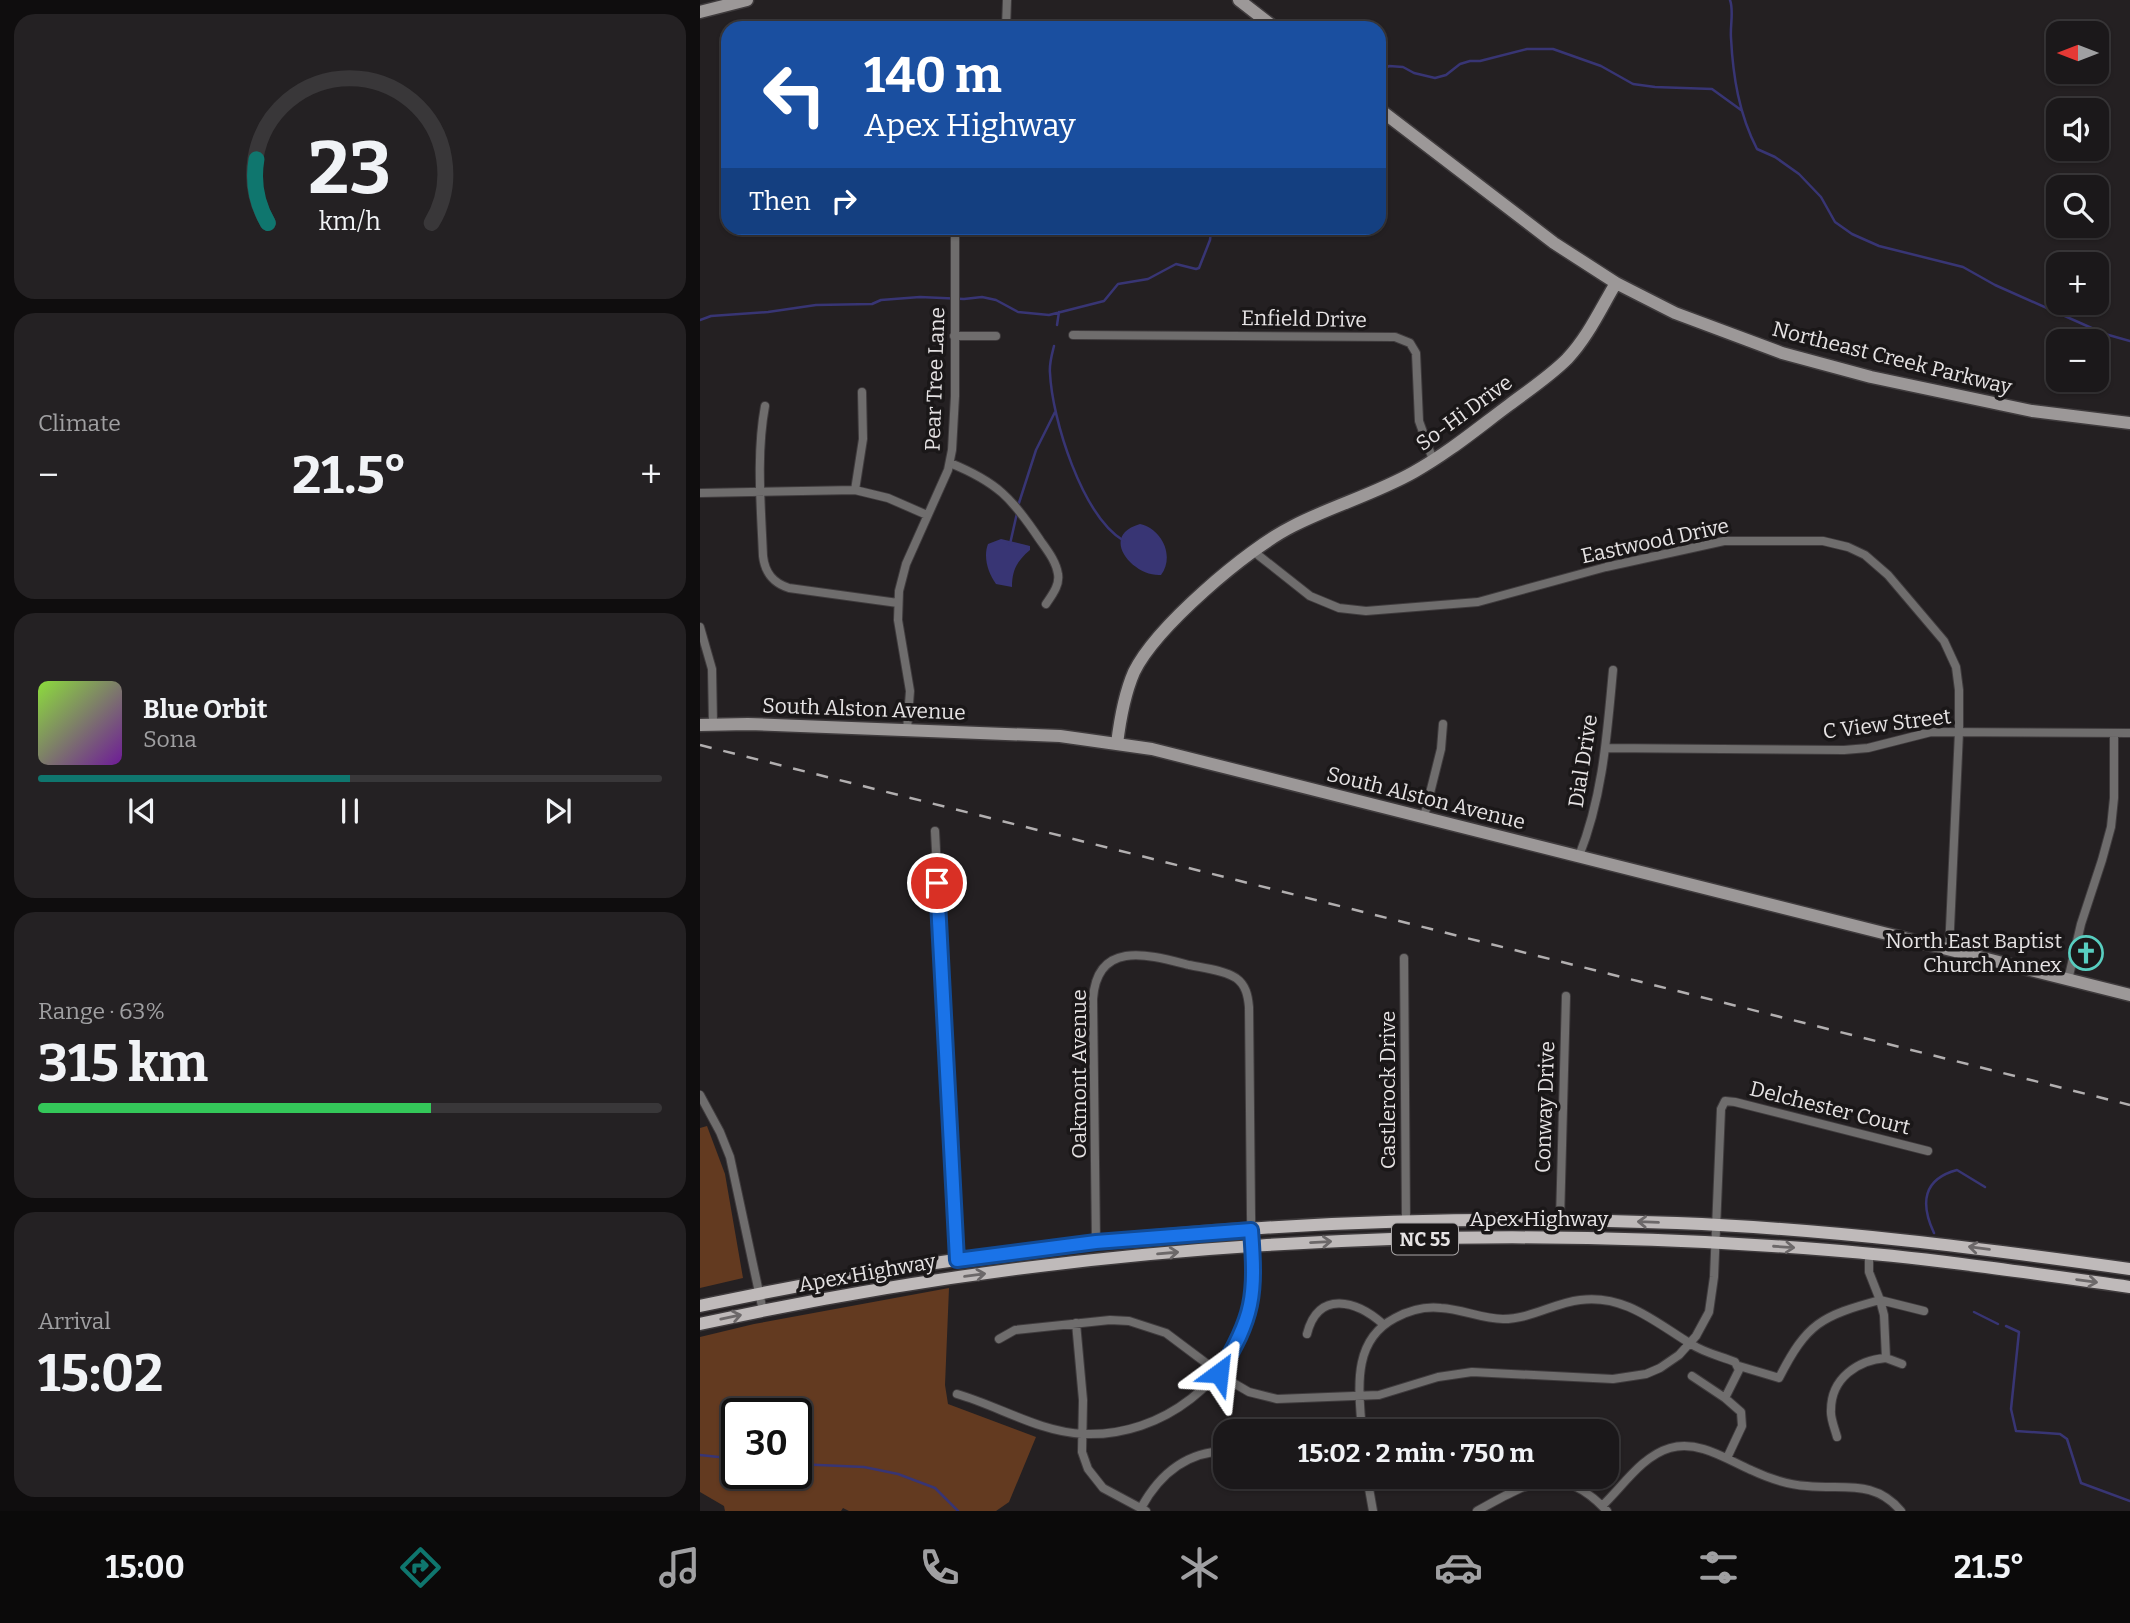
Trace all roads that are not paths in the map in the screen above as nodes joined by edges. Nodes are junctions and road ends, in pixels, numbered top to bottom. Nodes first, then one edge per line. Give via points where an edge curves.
1 (747, 0) edge
2 (1007, 0) edge
3 (1239, 0) edge
4 (700, 12) edge
5 (1006, 21) edge
6 (1266, 21) edge
7 (1386, 114) edge
8 (955, 235) edge
9 (1616, 283) junction
10 (996, 335) dead end
11 (1073, 335) dead end
12 (954, 336) junction
13 (862, 392) dead end
14 (765, 405) dead end
15 (2130, 423) edge
16 (1433, 460) junction
17 (950, 463) junction
18 (855, 490) junction
19 (761, 492) junction
20 (700, 493) edge
21 (927, 515) junction
22 (1253, 551) junction
23 (898, 603) junction
24 (1046, 604) dead end
25 (700, 626) edge
26 (1613, 670) dead end
27 (706, 724) edge
28 (1443, 724) dead end
29 (907, 730) junction
30 (1959, 732) junction
31 (2114, 733) junction
32 (2130, 733) edge
33 (1118, 744) junction
34 (1606, 748) junction
35 (1424, 817) junction
36 (935, 831) dead end
37 (1579, 856) junction
38 (1949, 950) junction
39 (1404, 958) dead end
40 (2068, 979) junction
41 (2130, 995) edge
42 (1566, 996) dead end
43 (700, 1095) edge
44 (1928, 1151) dead end
45 (1560, 1220) junction
46 (1406, 1221) junction
47 (1716, 1227) junction
48 (1251, 1230) junction
49 (1096, 1242) junction
50 (1716, 1243) junction
51 (1253, 1246) junction
52 (1869, 1254) junction
53 (957, 1260) junction
54 (2130, 1269) edge
55 (2130, 1287) edge
56 (760, 1294) junction
57 (1880, 1300) junction
58 (700, 1306) edge
59 (763, 1311) junction
60 (1924, 1311) dead end
61 (1076, 1323) junction
62 (700, 1324) edge
63 (1383, 1324) junction
64 (1307, 1334) dead end
65 (999, 1339) dead end
66 (1690, 1344) junction
67 (1886, 1358) junction
68 (1902, 1364) dead end
69 (1739, 1367) junction
70 (1219, 1373) junction
71 (1692, 1377) dead end
72 (957, 1394) dead end
73 (1359, 1398) junction
74 (1725, 1398) junction
75 (1361, 1419) edge
76 (1082, 1434) junction
77 (1837, 1437) dead end
78 (1213, 1451) edge
79 (1727, 1458) junction
80 (1369, 1489) edge
81 (1604, 1508) edge
82 (1144, 1510) edge
83 (1373, 1511) edge
84 (1477, 1511) edge
85 (1901, 1511) edge

1 - 4 street
2 - 5 street
3 - 6 street
7 - 9 street via 1554,243
8 - 12 street, Pear Tree Lane
9 - 15 street, Northeast Creek Parkway via 1706,326 1871,377 2032,411
9 - 16 street, So-Hi Drive via 1568,358
10 - 12 street
11 - 16 street, Enfield Drive via 1403,340 1416,353 1419,421
12 - 17 street, Pear Tree Lane
13 - 18 street via 863,439
14 - 19 street via 760,429
16 - 22 street, So-Hi Drive via 1295,525
17 - 21 street, Pear Tree Lane
17 - 24 street via 978,474 1013,501 1034,531 1059,576
18 - 19 street
18 - 21 street
19 - 20 street
19 - 23 street via 764,567 774,580 789,588
21 - 23 street, Pear Tree Lane via 906,564
22 - 30 street, Eastwood Drive via 1310,596 1339,608 1366,611 1478,602 1713,543 1835,543 1858,551 1881,568 1944,641 1958,676
22 - 33 street, So-Hi Drive via 1144,655 1124,699
23 - 29 street, Pear Tree Lane via 909,691
25 - 27 street via 712,669
26 - 34 street, Dial Drive
27 - 29 street, South Alston Avenue
28 - 35 street
29 - 33 street, South Alston Avenue via 1060,736
30 - 31 street, C View Street
30 - 34 street, C View Street via 1918,734 1844,750
30 - 38 street, Eastwood Drive
31 - 32 street, C View Street
31 - 40 street via 2111,827
33 - 35 street, South Alston Avenue
34 - 37 street, Dial Drive via 1596,804
35 - 37 street, South Alston Avenue
36 - 53 street
37 - 38 street, South Alston Avenue
38 - 40 street, South Alston Avenue
39 - 46 street, Castlerock Drive
40 - 41 street, South Alston Avenue
42 - 45 street, Conway Drive
43 - 56 street via 730,1157
44 - 47 street, Delchester Court via 1725,1101
45 - 46 main road, Apex Highway / NC 55
47 -> 45 main road, Apex Highway / NC 55
46 - 48 main road, Apex Highway / NC 55
47 - 50 street
54 -> 47 main road, Apex Highway / NC 55 via 1905,1240
48 - 49 main road, Apex Highway / NC 55
48 - 49 street, Oakmont Avenue via 1249,1007 1245,988 1229,975 1156,956 1127,954 1103,969 1094,990
48 - 51 street, Oakmont Avenue
49 - 53 main road, Apex Highway / NC 55
51 -> 50 main road, Apex Highway / NC 55 via 1514,1237
50 -> 52 main road, Apex Highway / NC 55
50 - 66 street via 1709,1312
59 -> 51 main road, Apex Highway / NC 55 via 995,1272
51 - 70 street, Oakmont Avenue via 1253,1302 1244,1329
52 -> 55 main road, Apex Highway / NC 55
52 - 57 street via 1869,1272
53 - 56 main road, Apex Highway / NC 55
56 - 58 main road, Apex Highway / NC 55
56 - 59 street
57 - 60 street
57 - 67 street
57 - 69 street via 1817,1324 1793,1350 1779,1378
62 -> 59 main road, Apex Highway / NC 55
61 - 65 street via 1015,1330
61 - 70 street via 1119,1320 1149,1326 1181,1343
61 - 76 street
63 - 64 street via 1363,1308 1343,1303 1316,1311
63 - 66 street via 1426,1307 1506,1319 1595,1299 1630,1307
63 - 73 street via 1362,1358
66 - 69 street
66 - 73 street via 1668,1364 1637,1376 1613,1379 1472,1372
67 - 68 street
67 - 77 street via 1856,1365 1842,1377 1830,1411
69 - 74 street
70 - 73 street via 1249,1392 1277,1399
70 - 76 street, Oakmont Avenue via 1178,1409 1160,1418 1139,1427
71 - 74 street
72 - 76 street, Oakmont Avenue via 1042,1425
73 - 75 street
74 - 79 street via 1741,1412 1742,1419
76 - 82 street via 1082,1452 1096,1480
78 - 82 street via 1176,1465 1150,1492
79 - 81 street via 1696,1447 1660,1452 1645,1461
79 - 85 street via 1787,1483 1873,1490
80 - 83 street
81 - 84 street via 1570,1484 1550,1480 1527,1485

